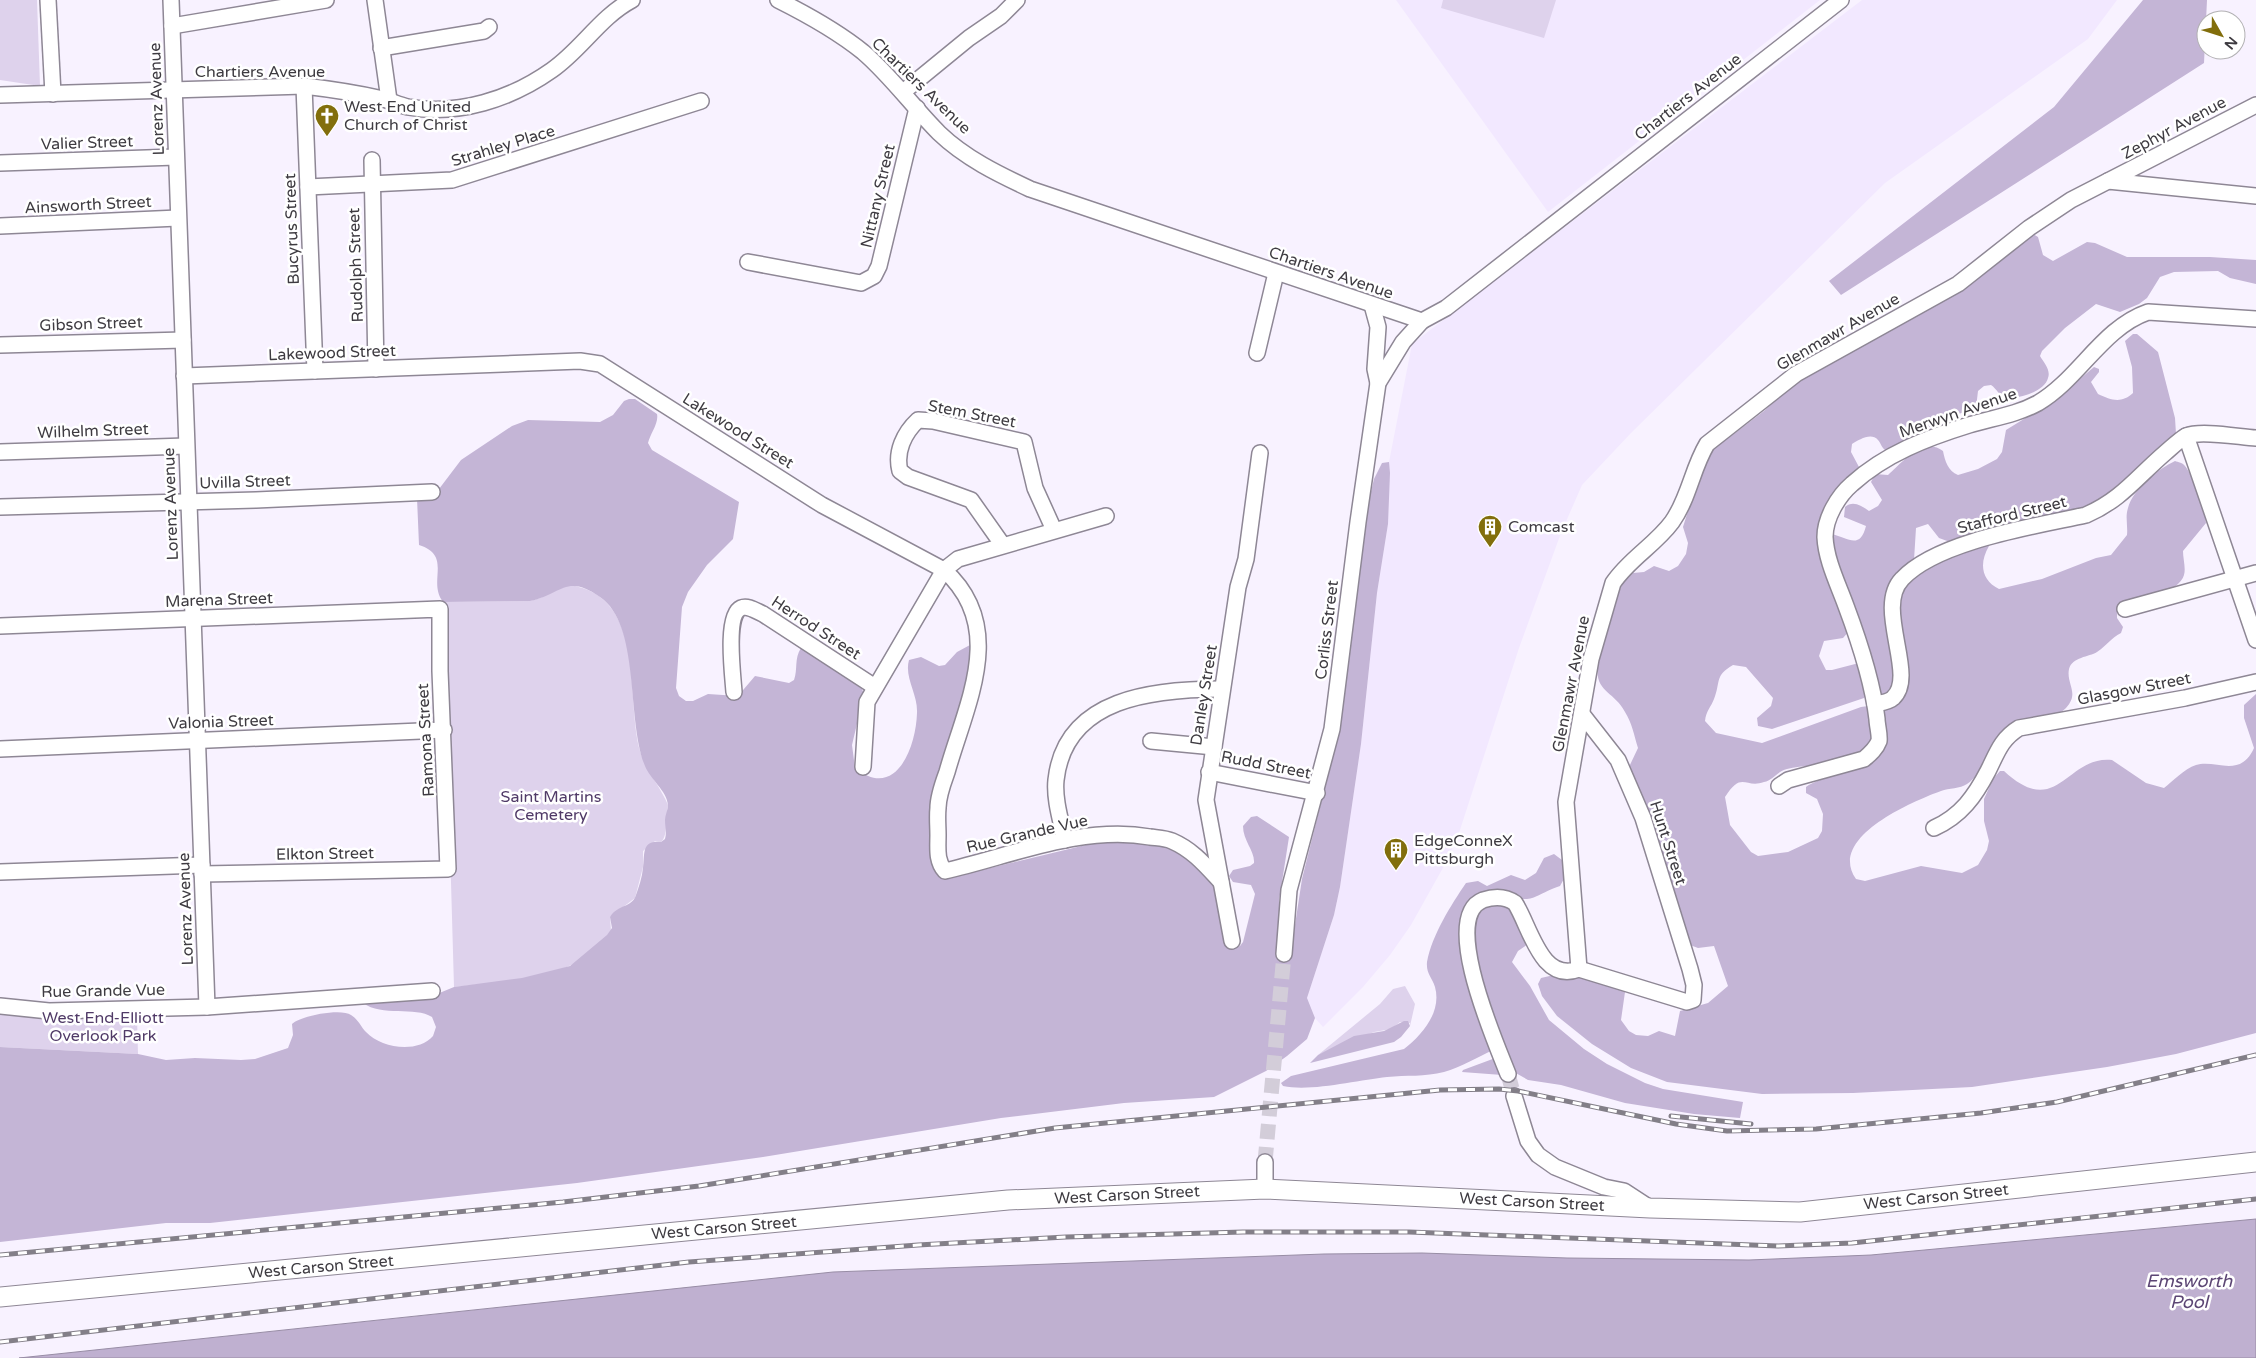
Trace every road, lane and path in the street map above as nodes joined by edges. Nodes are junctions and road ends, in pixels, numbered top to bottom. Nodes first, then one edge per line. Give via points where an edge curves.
1 (48, 0) edge
2 (171, 0) edge
3 (326, 0) edge
4 (374, 0) edge
5 (632, 0) edge
6 (778, 0) edge
7 (1017, 0) edge
8 (1841, 0) edge
9 (172, 26) junction
10 (490, 27) dead end
11 (381, 48) junction
12 (304, 86) junction
13 (174, 91) junction
14 (903, 92) junction
15 (52, 94) junction
16 (0, 95) edge
17 (389, 100) junction
18 (701, 101) dead end
19 (2256, 105) edge
20 (917, 108) junction
21 (176, 157) junction
22 (372, 160) dead end
23 (0, 163) edge
24 (2108, 182) junction
25 (371, 184) junction
26 (308, 187) junction
27 (2256, 196) edge
28 (178, 218) junction
29 (0, 226) edge
30 (748, 262) dead end
31 (1276, 273) junction
32 (1372, 305) junction
33 (2256, 318) edge
34 (1422, 321) junction
35 (183, 340) junction
36 (0, 344) edge
37 (1257, 353) dead end
38 (376, 369) junction
39 (315, 371) junction
40 (184, 376) junction
41 (1378, 383) junction
42 (2186, 436) junction
43 (2256, 438) edge
44 (186, 446) junction
45 (0, 448) edge
46 (0, 453) edge
47 (1260, 453) dead end
48 (432, 492) dead end
49 (188, 501) junction
50 (0, 507) edge
51 (1106, 516) dead end
52 (1054, 530) junction
53 (1002, 544) junction
54 (944, 570) junction
55 (2256, 573) edge
56 (2234, 579) junction
57 (440, 609) joint
58 (2125, 609) dead end
59 (192, 618) junction
60 (0, 626) edge
61 (2256, 640) edge
62 (2256, 682) edge
63 (875, 687) junction
64 (1222, 688) junction
65 (734, 692) dead end
66 (1875, 704) junction
67 (1582, 714) junction
68 (444, 730) junction
69 (1151, 740) dead end
70 (197, 741) junction
71 (1214, 747) junction
72 (0, 749) edge
73 (863, 767) dead end
74 (1209, 772) junction
75 (1779, 786) dead end
76 (1317, 793) junction
77 (1934, 828) dead end
78 (1065, 840) junction
79 (202, 869) junction
80 (448, 869) joint
81 (945, 871) joint
82 (0, 872) edge
83 (1221, 882) junction
84 (1232, 942) dead end
85 (1284, 954) tunnel mouth
86 (1579, 969) junction
87 (432, 991) dead end
88 (0, 1006) edge
89 (207, 1007) junction
90 (1508, 1074) tunnel mouth
91 (1514, 1096) tunnel mouth
92 (1266, 1162) tunnel mouth
93 (2256, 1162) edge
94 (1265, 1189) junction
95 (1650, 1208) junction
96 (0, 1297) edge

1 - 15 street
2 - 9 street, Lorenz Avenue
3 - 9 street
4 - 11 street
5 - 17 street, Chartiers Avenue via 598,24 554,68 509,94 469,106 441,109 407,106
6 - 14 street, Chartiers Avenue via 829,28 862,52
7 - 14 street
8 - 34 street, Chartiers Avenue via 1446,308
9 - 13 street, Lorenz Avenue
10 - 11 street via 484,31
11 - 17 street
12 - 13 street, Chartiers Avenue
12 - 17 street, Chartiers Avenue
12 - 26 street, Bucyrus Street
13 - 15 street, Chartiers Avenue
13 - 21 street, Lorenz Avenue
14 - 20 street, Chartiers Avenue
15 - 16 street, Chartiers Avenue
18 - 25 street, Strahley Place via 452,180
19 - 24 street, Zephyr Avenue
20 - 30 street, Nittany Street via 874,276 860,283
20 - 31 street, Chartiers Avenue via 940,134 980,164 1030,189
21 - 23 street, Valier Street
21 - 28 street, Lorenz Avenue
22 - 25 street, Rudolph Street
24 - 27 street
24 - 67 street, Glenmawr Avenue via 2072,200 2029,228 1958,284 1796,374 1707,444 1697,460 1682,508 1613,583 1591,659
25 - 26 street, Strahley Place
25 - 38 street, Rudolph Street
26 - 39 street, Bucyrus Street
28 - 29 street, Ainsworth Street
28 - 35 street, Lorenz Avenue
31 - 32 street, Chartiers Avenue
31 - 37 street
32 - 34 street, Chartiers Avenue
32 - 41 street via 1378,327 1375,369
33 - 66 street, Merwyn Avenue via 2148,312 2138,315 2118,329 2039,402 1916,444 1890,456 1850,485 1832,512 1827,524 1826,542
34 - 41 street, Corliss Street via 1403,342
35 - 36 street, Gibson Street
35 - 40 street, Lorenz Avenue
38 - 39 street, Lakewood Street
38 - 54 street, Lakewood Street via 592,361 822,505
39 - 40 street, Lakewood Street
40 - 44 street, Lorenz Avenue
41 - 76 street, Corliss Street via 1332,730
42 - 43 street
42 - 56 street
42 - 66 street, Stafford Street via 2125,492 2103,507 1969,542 1903,577 1894,588 1891,605 1900,668 1899,689 1892,699
44 - 46 street, Wilhelm Street
44 - 49 street, Lorenz Avenue
45 - 46 street
47 - 64 street, Danley Street via 1246,559 1238,587
48 - 49 street, Uvilla Street
49 - 50 street, Uvilla Street
49 - 59 street, Lorenz Avenue
51 - 52 street
52 - 53 street
52 - 53 street, Stem Street via 1035,488 1024,442 918,420 907,430 901,445 900,472 971,500
53 - 54 street via 958,559
54 - 63 street
54 - 81 street, Lakewood Street via 958,582 972,605 980,654 938,808 939,864
55 - 56 street
56 - 58 street
56 - 61 street
57 - 59 street, Marena Street
57 - 68 street, Ramona Street
59 - 60 street, Marena Street
59 - 70 street, Lorenz Avenue
62 - 77 street, Glasgow Street via 2019,728 1999,744 1974,796 1949,822
63 - 65 street, Herrod Street via 763,614 741,608 731,625
63 - 73 street via 867,702
64 - 71 street, Danley Street
64 - 78 street via 1182,689 1121,702 1092,715 1076,730 1064,746 1056,781
66 - 75 street, Merwyn Avenue via 1879,740 1864,759 1788,780
67 - 86 street, Glenmawr Avenue via 1566,802
67 - 86 street, Hunt Street via 1618,760 1631,787 1690,969 1695,995 1687,1002
68 - 70 street, Valonia Street
68 - 80 street, Ramona Street
69 - 71 street
70 - 72 street, Valonia Street
70 - 79 street, Lorenz Avenue
71 - 74 street, Danley Street
74 - 76 street, Rudd Street
74 - 83 street, Danley Street via 1206,800
76 - 85 street, Corliss Street via 1289,890
78 - 81 street, Rue Grande Vue
78 - 83 street, Rue Grande Vue via 1134,834 1171,840 1197,856
79 - 80 street, Elkton Street
79 - 82 street, Elkton Street
79 - 89 street, Lorenz Avenue
83 - 84 street, Danley Street
86 - 90 street via 1565,972 1552,967 1539,952 1518,909 1508,898 1500,896 1485,900 1470,910 1466,938 1471,968
87 - 89 street, Rue Grande Vue
88 - 89 street, Rue Grande Vue via 35,1010
91 - 95 street via 1528,1140 1538,1155 1555,1167 1604,1187 1624,1191
92 - 94 street
93 - 95 main road, West Carson Street via 1800,1212
94 - 95 main road, West Carson Street
94 - 96 main road, West Carson Street via 1008,1200

